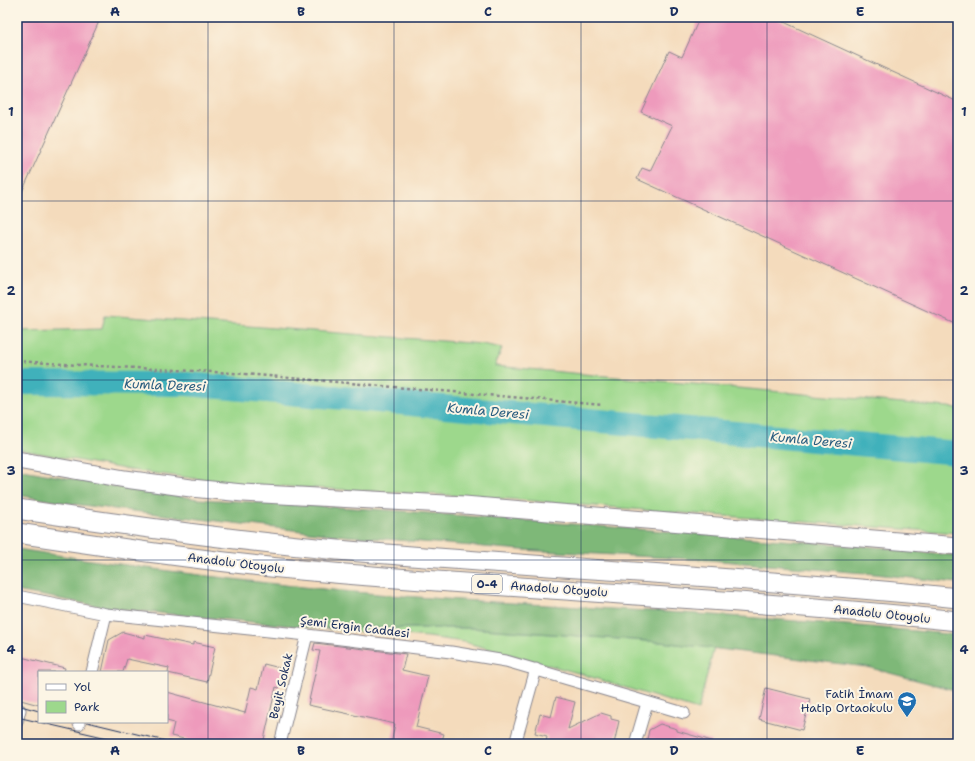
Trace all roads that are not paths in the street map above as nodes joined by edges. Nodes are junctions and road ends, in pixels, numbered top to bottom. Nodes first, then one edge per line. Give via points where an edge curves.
1 (17, 460) edge
2 (17, 510) edge
3 (17, 533) edge
4 (958, 546) edge
5 (17, 596) edge
6 (958, 598) edge
7 (106, 614) junction
8 (958, 621) edge
9 (306, 635) junction
10 (536, 669) junction
11 (92, 671) edge
12 (647, 702) junction
13 (20, 710) dead end
14 (684, 713) dead end
15 (17, 722) edge
16 (280, 744) edge
17 (515, 744) edge
18 (636, 744) edge

1 - 4 main road via 125,479 243,493 464,506
2 - 6 highway, Anadolu Otoyolu / O-4 via 215,537 335,549 872,589
3 - 8 highway, Anadolu Otoyolu / O-4 via 202,559 305,570 808,607
5 - 7 street, Şemi Ergin Caddesi
7 - 9 street, Şemi Ergin Caddesi
7 - 11 street
9 - 10 street, Şemi Ergin Caddesi via 451,652
9 - 16 street, Beyit Sokak
10 - 12 street, Şemi Ergin Caddesi
10 - 17 street
12 - 14 street, Şemi Ergin Caddesi
12 - 18 street
13 - 15 street

